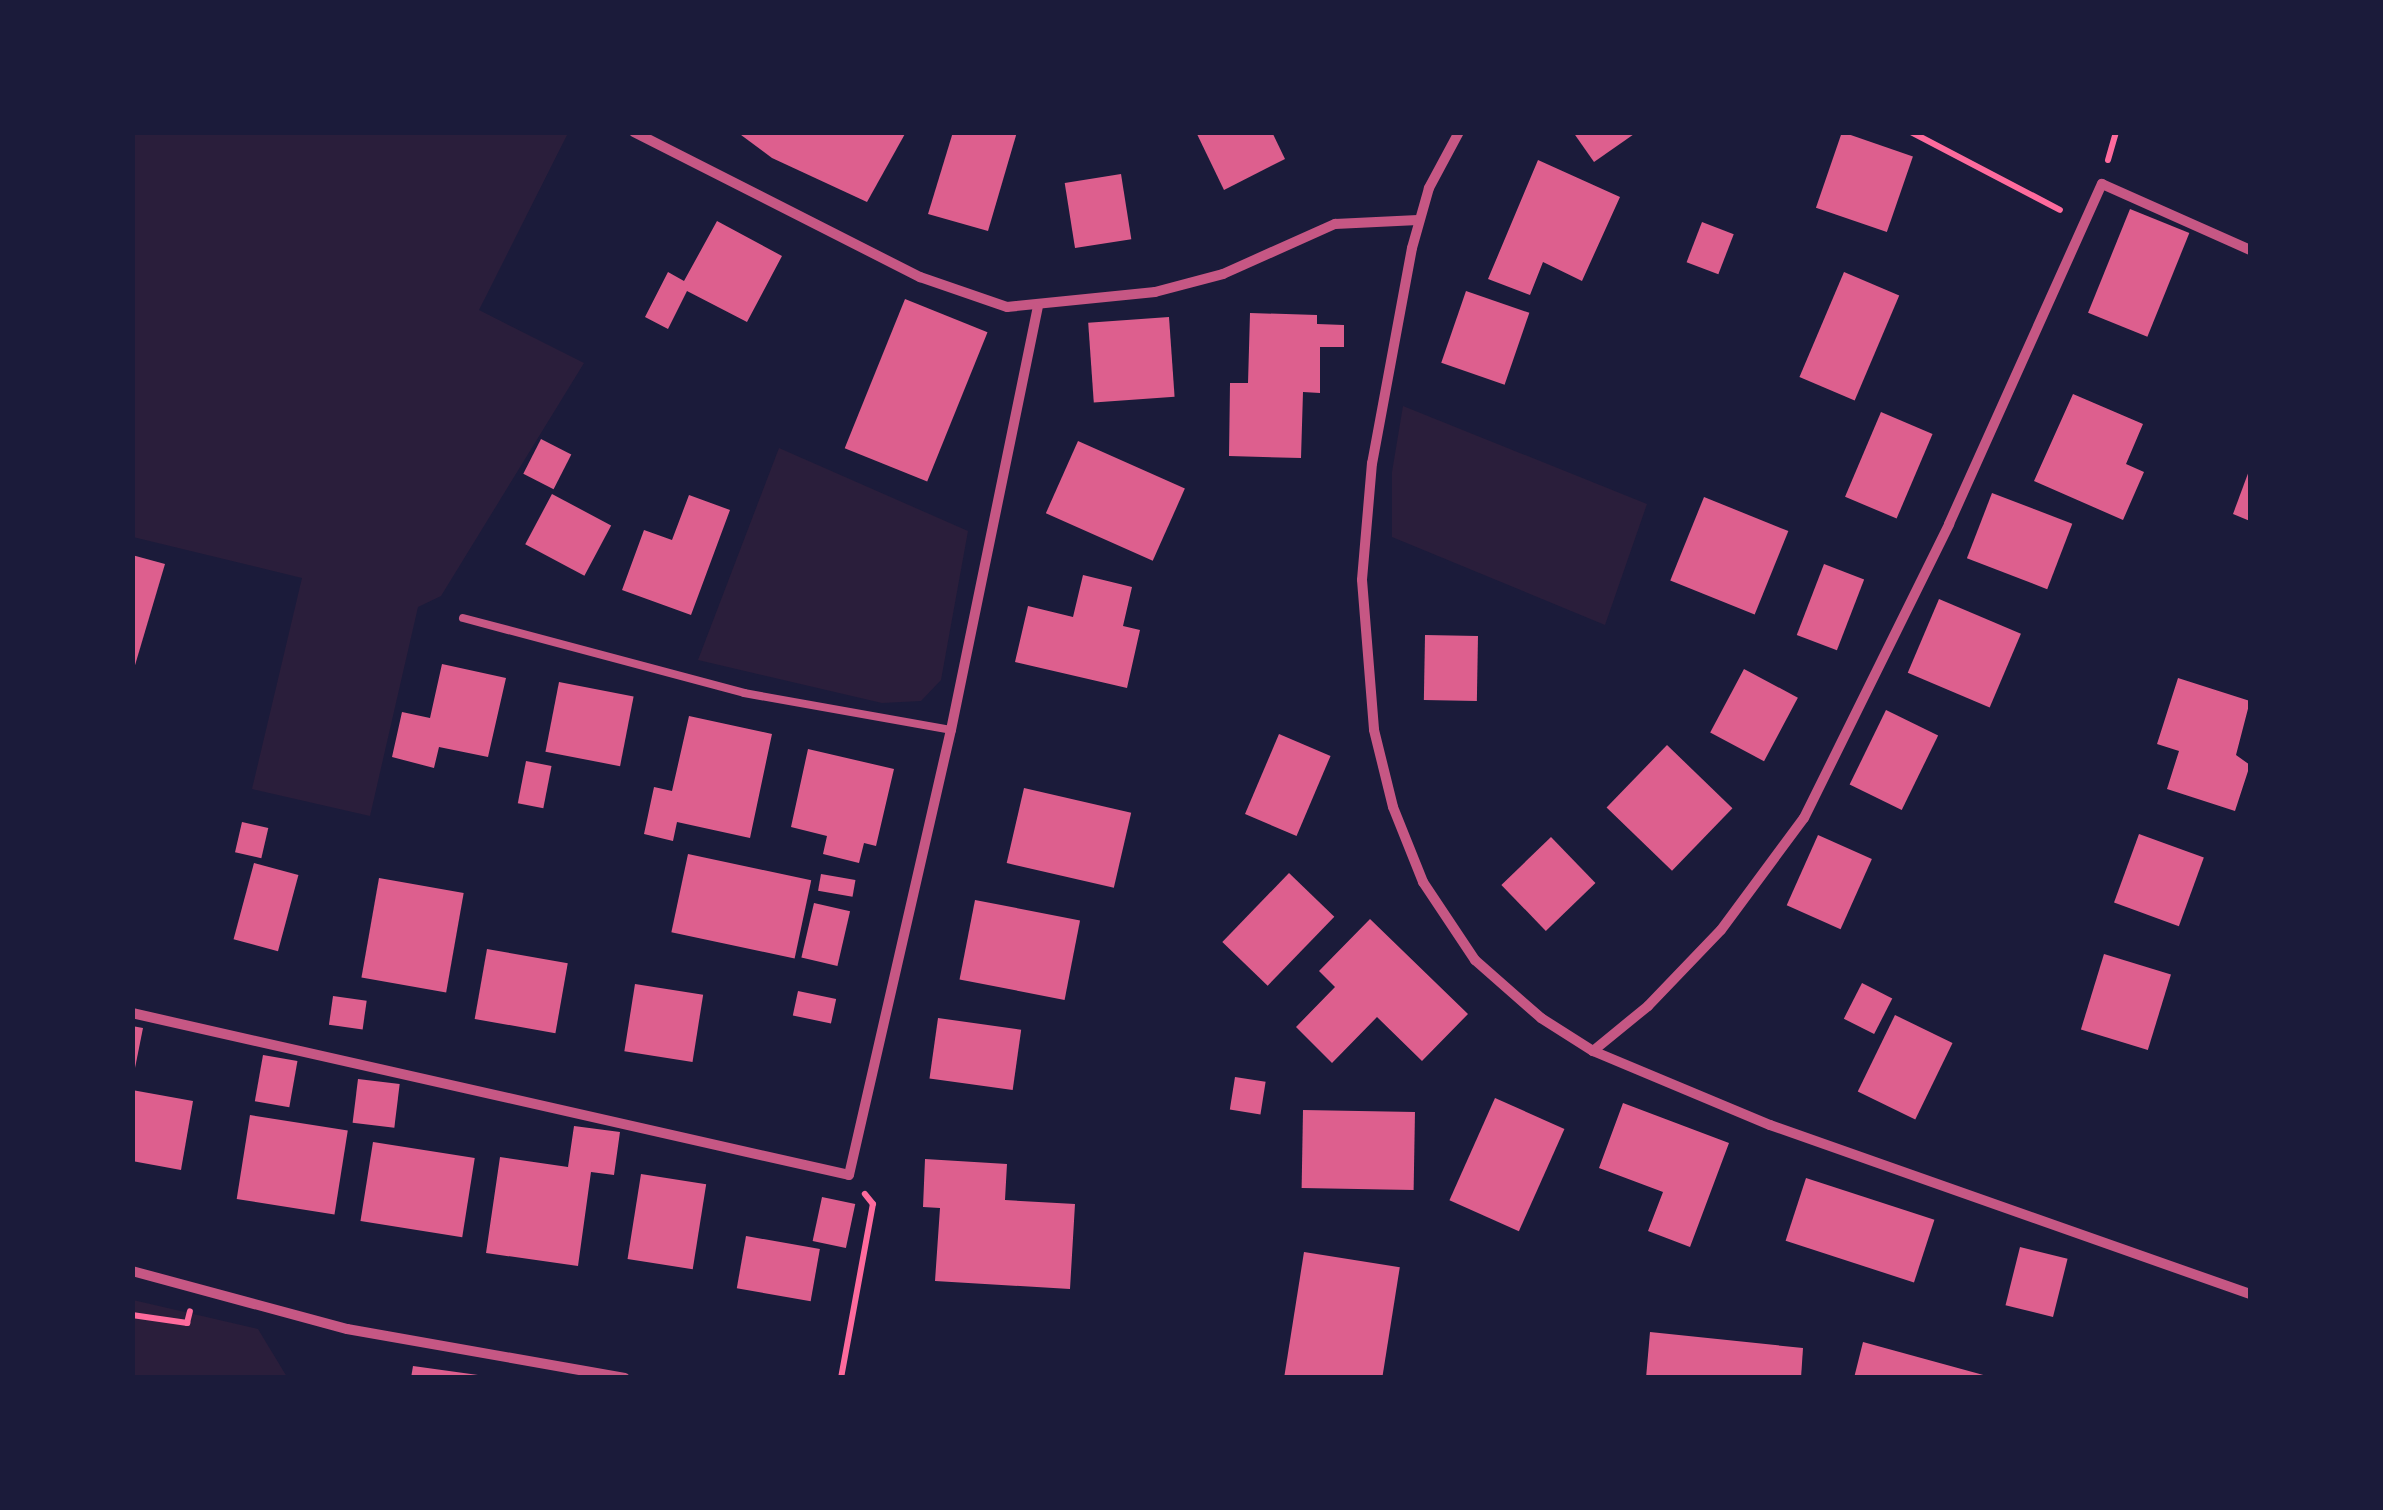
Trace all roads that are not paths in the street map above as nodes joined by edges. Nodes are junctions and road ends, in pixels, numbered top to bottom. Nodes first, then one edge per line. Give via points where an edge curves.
1 (634, 132) edge
2 (1459, 132) edge
3 (1418, 220) junction
4 (2250, 250) edge
5 (1038, 308) junction
6 (463, 618) dead end
7 (951, 730) junction
8 (132, 1013) edge
9 (1592, 1051) junction
10 (132, 1271) edge
11 (2250, 1290) edge
12 (625, 1378) edge

1 - 5 street via 920,277 991,304
2 - 3 street
3 - 5 street via 1335,224 1190,284
3 - 9 street via 1372,462 1362,580 1374,730 1393,807 1423,882 1475,960 1541,1018
4 - 9 street via 2102,184 1949,524 1804,818 1721,930 1648,1006
5 - 7 street
6 - 7 lane via 744,693
7 - 8 street via 849,1175
9 - 11 street via 1770,1125
10 - 12 street via 347,1329

